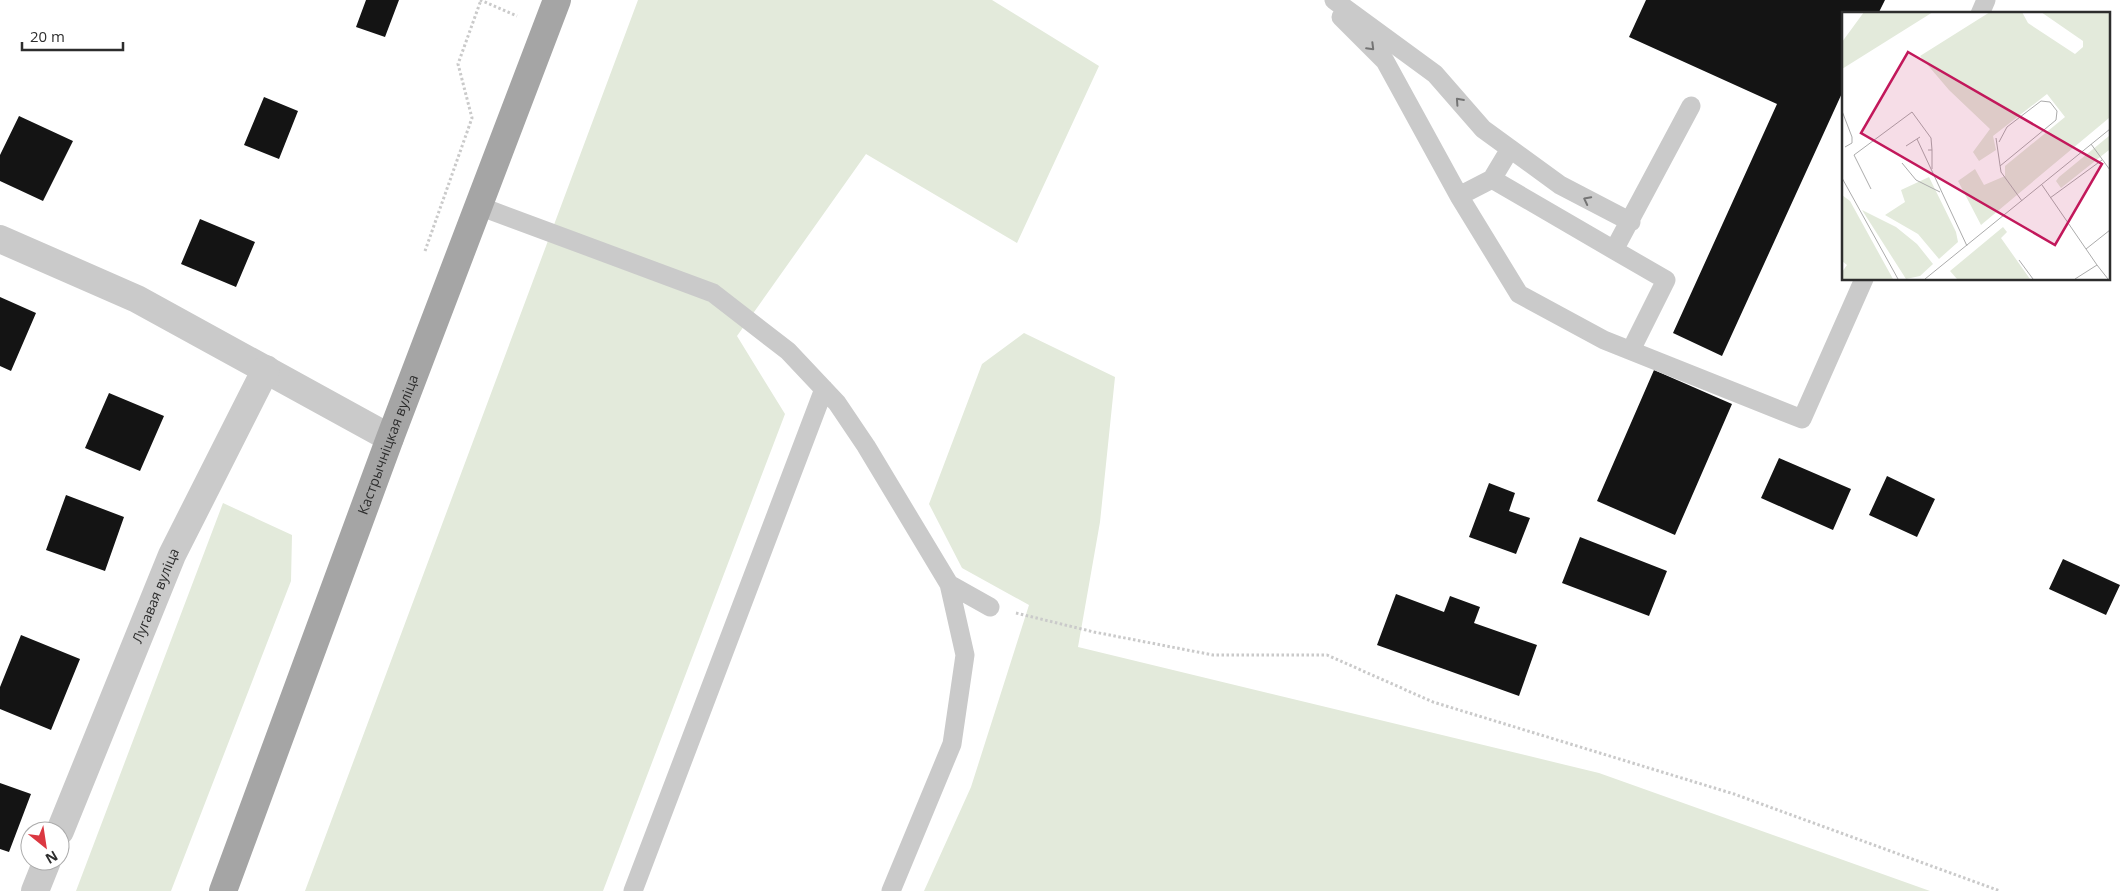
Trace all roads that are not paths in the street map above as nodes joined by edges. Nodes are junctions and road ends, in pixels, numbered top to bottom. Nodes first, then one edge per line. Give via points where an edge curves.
1 (557, 0) edge
2 (1325, 0) edge
3 (1334, 0) edge
4 (1986, 0) edge
5 (1981, 12) edge
6 (1691, 106) dead end
7 (1510, 149) junction
8 (1492, 179) junction
9 (1459, 196) junction
10 (478, 206) junction
11 (1630, 222) junction
12 (0, 239) edge
13 (1614, 250) junction
14 (1864, 280) edge
15 (1631, 350) junction
16 (266, 369) junction
17 (824, 390) junction
18 (390, 438) junction
19 (949, 584) junction
20 (990, 607) road end
21 (64, 821) edge
22 (43, 871) edge
23 (35, 891) edge
24 (223, 891) edge
25 (633, 891) edge
26 (891, 891) edge

1 - 10 main road, Кастрычніцкая вуліца
2 -> 9 lane via 1385,61
7 -> 3 lane via 1483,128 1435,74
4 - 5 lane
6 - 11 lane
7 - 8 lane
11 -> 7 lane via 1560,185
8 - 9 lane
8 - 13 lane
9 - 15 lane via 1519,294 1604,340
10 - 17 lane via 713,293 788,351
10 - 18 main road, Кастрычніцкая вуліца
11 - 13 lane
12 - 16 street via 137,299
13 - 15 lane via 1666,280
14 - 15 lane via 1802,419
16 - 18 street
16 - 21 street, Лугавая вуліца via 172,554
17 - 19 lane via 837,403 866,446
17 - 25 lane
18 - 24 main road, Кастрычніцкая вуліца
19 - 20 lane
19 - 26 lane via 965,655 952,744
22 - 23 street

